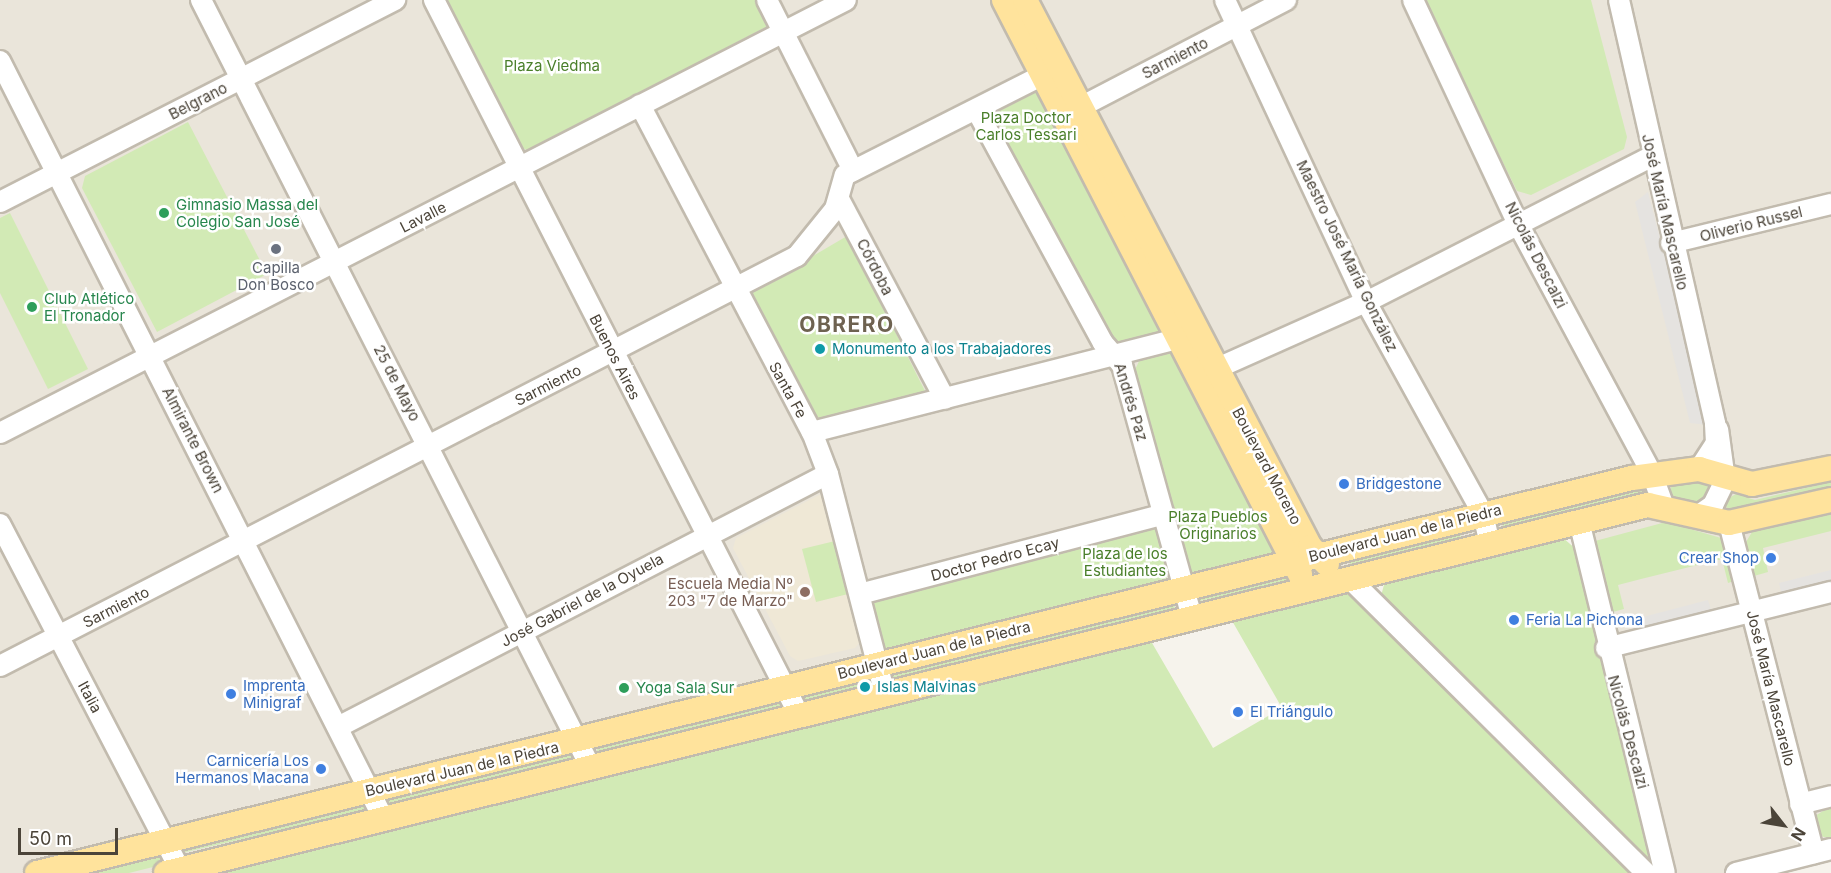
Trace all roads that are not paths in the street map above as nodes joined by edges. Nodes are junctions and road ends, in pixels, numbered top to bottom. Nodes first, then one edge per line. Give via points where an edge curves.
1 (201, 0) edge
2 (395, 0) edge
3 (434, 0) edge
4 (767, 0) edge
5 (846, 0) edge
6 (1004, 0) edge
7 (1025, 0) edge
8 (1225, 0) edge
9 (1286, 0) edge
10 (1413, 0) edge
11 (1619, 0) edge
12 (1238, 26) junction
13 (784, 33) junction
14 (0, 61) edge
15 (1051, 71) junction
16 (241, 79) junction
17 (640, 105) junction
18 (977, 111) junction
19 (1072, 111) junction
20 (1652, 156) junction
21 (520, 168) junction
22 (853, 170) junction
23 (56, 174) junction
24 (839, 199) junction
25 (0, 202) edge
26 (1831, 204) edge
27 (1519, 226) junction
28 (1671, 243) junction
29 (335, 261) junction
30 (735, 289) junction
31 (1366, 302) junction
32 (1190, 336) junction
33 (612, 352) junction
34 (150, 355) junction
35 (1116, 356) junction
36 (1207, 372) junction
37 (945, 399) junction
38 (1715, 424) junction
39 (812, 432) junction
40 (0, 433) edge
41 (429, 446) junction
42 (1831, 468) edge
43 (1699, 469) junction
44 (828, 474) junction
45 (1652, 474) junction
46 (1725, 480) junction
47 (1831, 500) edge
48 (1664, 507) junction
49 (1164, 514) junction
50 (1483, 514) junction
51 (1696, 517) junction
52 (1579, 521) junction
53 (1730, 523) junction
54 (0, 524) edge
55 (707, 534) junction
56 (1489, 540) junction
57 (244, 541) junction
58 (1317, 555) junction
59 (1292, 561) junction
60 (1350, 578) junction
61 (1182, 589) junction
62 (1309, 589) junction
63 (1831, 592) edge
64 (860, 594) junction
65 (1752, 611) junction
66 (1192, 617) junction
67 (520, 632) junction
68 (58, 636) junction
69 (1606, 648) junction
70 (877, 664) junction
71 (0, 666) edge
72 (786, 689) junction
73 (885, 694) junction
74 (798, 713) junction
75 (338, 727) junction
76 (578, 741) junction
77 (591, 768) junction
78 (371, 790) junction
79 (1831, 796) edge
80 (1800, 804) junction
81 (384, 820) junction
82 (165, 841) junction
83 (1823, 851) edge
84 (173, 871) edge
85 (37, 873) edge
86 (1646, 873) edge
87 (1665, 873) edge
88 (1736, 873) edge

1 - 16 street, 25 de Mayo
2 - 16 street, Belgrano
3 - 21 street, Buenos Aires
4 - 13 street
5 - 13 street, Lavalle
6 - 15 main road, Boulevard Moreno
7 - 15 main road, Boulevard Moreno
8 - 12 street, Maestro José María González
9 - 12 street, Sarmiento
10 - 27 street, Nicolás Descalzi
11 - 20 street, José María Mascarello
12 - 19 street, Sarmiento
12 - 31 street, Maestro José María González
13 - 17 street, Lavalle
13 - 22 street
14 - 23 street, Almirante Brown
15 - 18 street
15 - 19 main road, Boulevard Moreno
16 - 23 street, Belgrano
16 - 29 street, 25 de Mayo
17 - 21 street, Lavalle
17 - 30 street, Santa Fe
18 - 22 street
18 - 35 street, Andrés Paz via 1103,343
19 - 32 main road, Boulevard Moreno
20 - 27 street
20 - 28 street, José María Mascarello
21 - 29 street, Lavalle
21 - 33 street, Buenos Aires
22 - 24 street, Sarmiento via 845,176
23 - 25 street, Belgrano
23 - 34 street, Almirante Brown
24 - 30 street, Sarmiento via 806,248
24 - 37 street, Córdoba
26 - 28 street, Oliverio Russel
27 - 31 street
27 - 45 street, Nicolás Descalzi
28 - 38 street, José María Mascarello
29 - 34 street, Lavalle
29 - 41 street, 25 de Mayo
30 - 33 street, Sarmiento
30 - 39 street, Santa Fe
31 - 36 street
31 - 50 street, Maestro José María González
32 - 35 street
32 - 36 main road, Boulevard Moreno
33 - 41 street, Sarmiento
33 - 55 street, Buenos Aires
34 - 40 street, Lavalle
34 - 57 street, Almirante Brown
35 - 37 street
35 - 49 street, Andrés Paz
36 - 58 main road, Boulevard Moreno
36 - 59 main road, Boulevard Moreno
37 - 39 street
38 - 43 street via 1716,442
38 - 46 street, José María Mascarello
39 - 44 street, Santa Fe
41 - 57 street, Sarmiento
41 - 67 street, 25 de Mayo
42 - 46 main road, Boulevard Juan de la Piedra via 1752,484
43 - 45 main road, Boulevard Juan de la Piedra
43 - 46 main road, Boulevard Juan de la Piedra
44 - 55 street, José Gabriel de la Oyuela
44 - 64 street, Santa Fe
45 - 48 street, Nicolás Descalzi
45 - 50 main road, Boulevard Juan de la Piedra
46 - 51 street via 1713,505
47 - 53 main road, Boulevard Juan de la Piedra
48 - 51 main road, Boulevard Juan de la Piedra
48 - 52 main road, Boulevard Juan de la Piedra via 1648,505
49 - 61 street, Andrés Paz
49 - 64 street, Doctor Pedro Ecay
50 - 56 street, Maestro José María González
50 - 58 main road, Boulevard Juan de la Piedra
51 - 53 main road, Boulevard Juan de la Piedra
52 - 56 main road, Boulevard Juan de la Piedra
52 - 69 street, Nicolás Descalzi
53 - 65 street, José María Mascarello
54 - 68 street, Italia
55 - 67 street, José Gabriel de la Oyuela
55 - 72 street, Buenos Aires
56 - 60 main road, Boulevard Juan de la Piedra
57 - 68 street, Sarmiento
57 - 75 street, Almirante Brown
58 - 59 main road, Boulevard Juan de la Piedra
58 - 60 main road, Boulevard Moreno
59 - 61 main road, Boulevard Juan de la Piedra
59 - 62 main road, Boulevard Moreno
60 - 62 main road, Boulevard Juan de la Piedra
60 - 86 street, Boulevard Moreno
61 - 66 street, Andrés Paz
61 - 70 main road, Boulevard Juan de la Piedra
62 - 66 main road, Boulevard Juan de la Piedra
63 - 65 street
64 - 70 street, Santa Fe
65 - 69 street
65 - 80 street, José María Mascarello
66 - 73 main road, Boulevard Juan de la Piedra
67 - 75 street, José Gabriel de la Oyuela
67 - 76 street, 25 de Mayo
68 - 71 street, Sarmiento
68 - 82 street, Italia
69 - 87 street, Nicolás Descalzi
70 - 72 main road, Boulevard Juan de la Piedra
70 - 73 street, Santa Fe
72 - 74 street, Buenos Aires
72 - 76 main road, Boulevard Juan de la Piedra
73 - 74 main road, Boulevard Juan de la Piedra
74 - 77 main road, Boulevard Juan de la Piedra
75 - 78 street, Almirante Brown
76 - 77 street, 25 de Mayo
76 - 78 main road, Boulevard Juan de la Piedra
77 - 81 main road, Boulevard Juan de la Piedra
78 - 81 street, Almirante Brown
78 - 82 main road, Boulevard Juan de la Piedra
79 - 80 street
80 - 83 street, José María Mascarello
81 - 84 main road, Boulevard Juan de la Piedra
82 - 84 street, Italia
82 - 85 main road, Boulevard Juan de la Piedra
83 - 88 street

